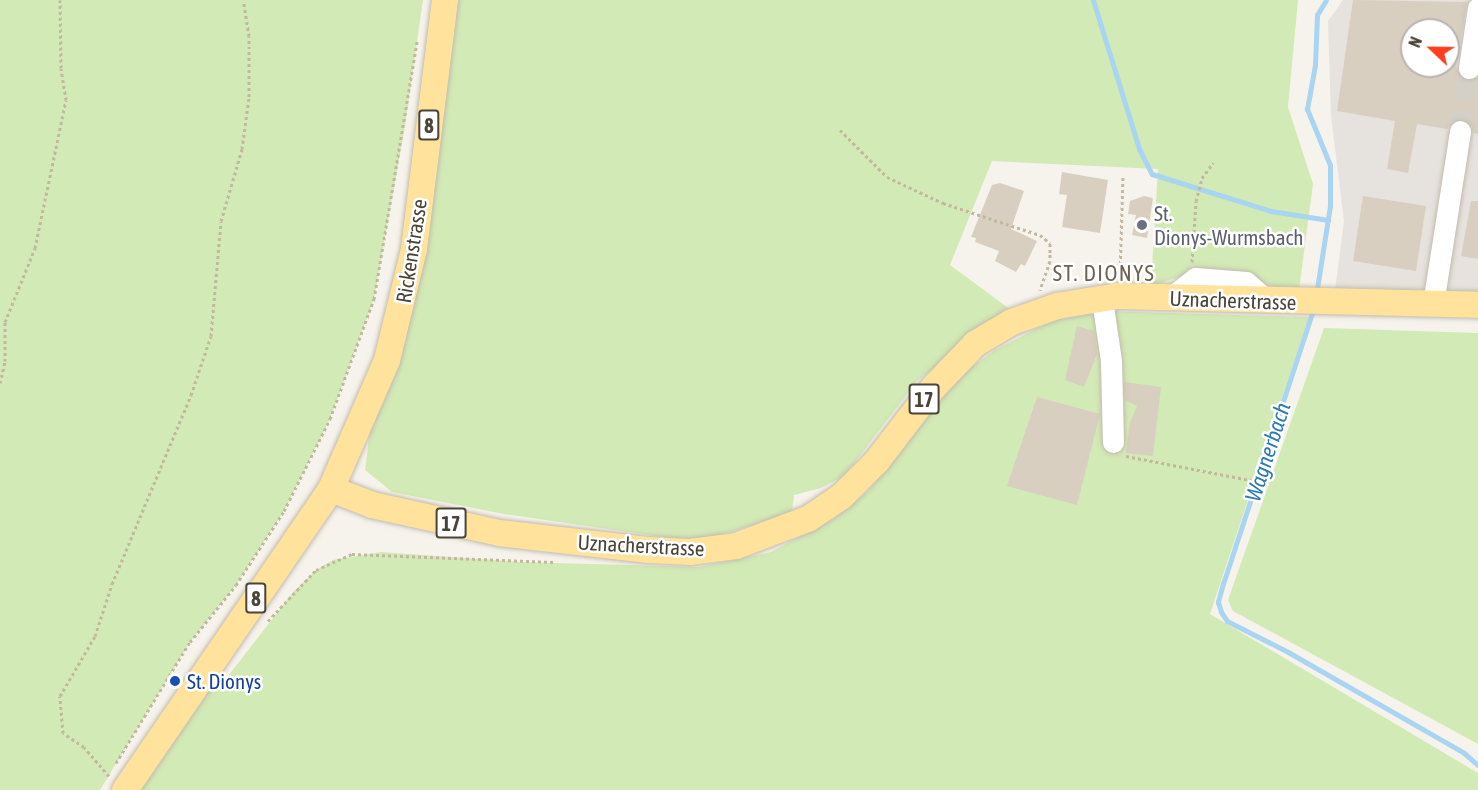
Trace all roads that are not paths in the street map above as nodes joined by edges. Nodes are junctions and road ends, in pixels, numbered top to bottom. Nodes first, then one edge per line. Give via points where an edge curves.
1 (445, 0) edge
2 (1478, 8) edge
3 (1469, 68) tunnel mouth
4 (1460, 131) tunnel mouth
5 (1110, 297) junction
6 (1171, 297) junction
7 (1268, 301) junction
8 (1433, 304) junction
9 (1478, 305) edge
10 (1113, 442) road end
11 (331, 489) junction
12 (113, 783) edge

1 - 11 main road, Rickenstrasse / 8 via 414,249 400,317 387,360
2 - 3 street
4 - 8 street
5 - 6 main road, Uznacherstrasse / 17
5 - 10 street
5 - 11 main road, Uznacherstrasse / 17 via 1039,313 975,344 933,388 877,461 841,497 808,519 736,546 690,552 649,550 499,533 372,505
6 - 7 main road, Uznacherstrasse / 17
6 - 7 street via 1194,278 1246,282
7 - 8 main road, Uznacherstrasse / 17
8 - 9 main road, Uznacherstrasse / 17
11 - 12 main road, 8

